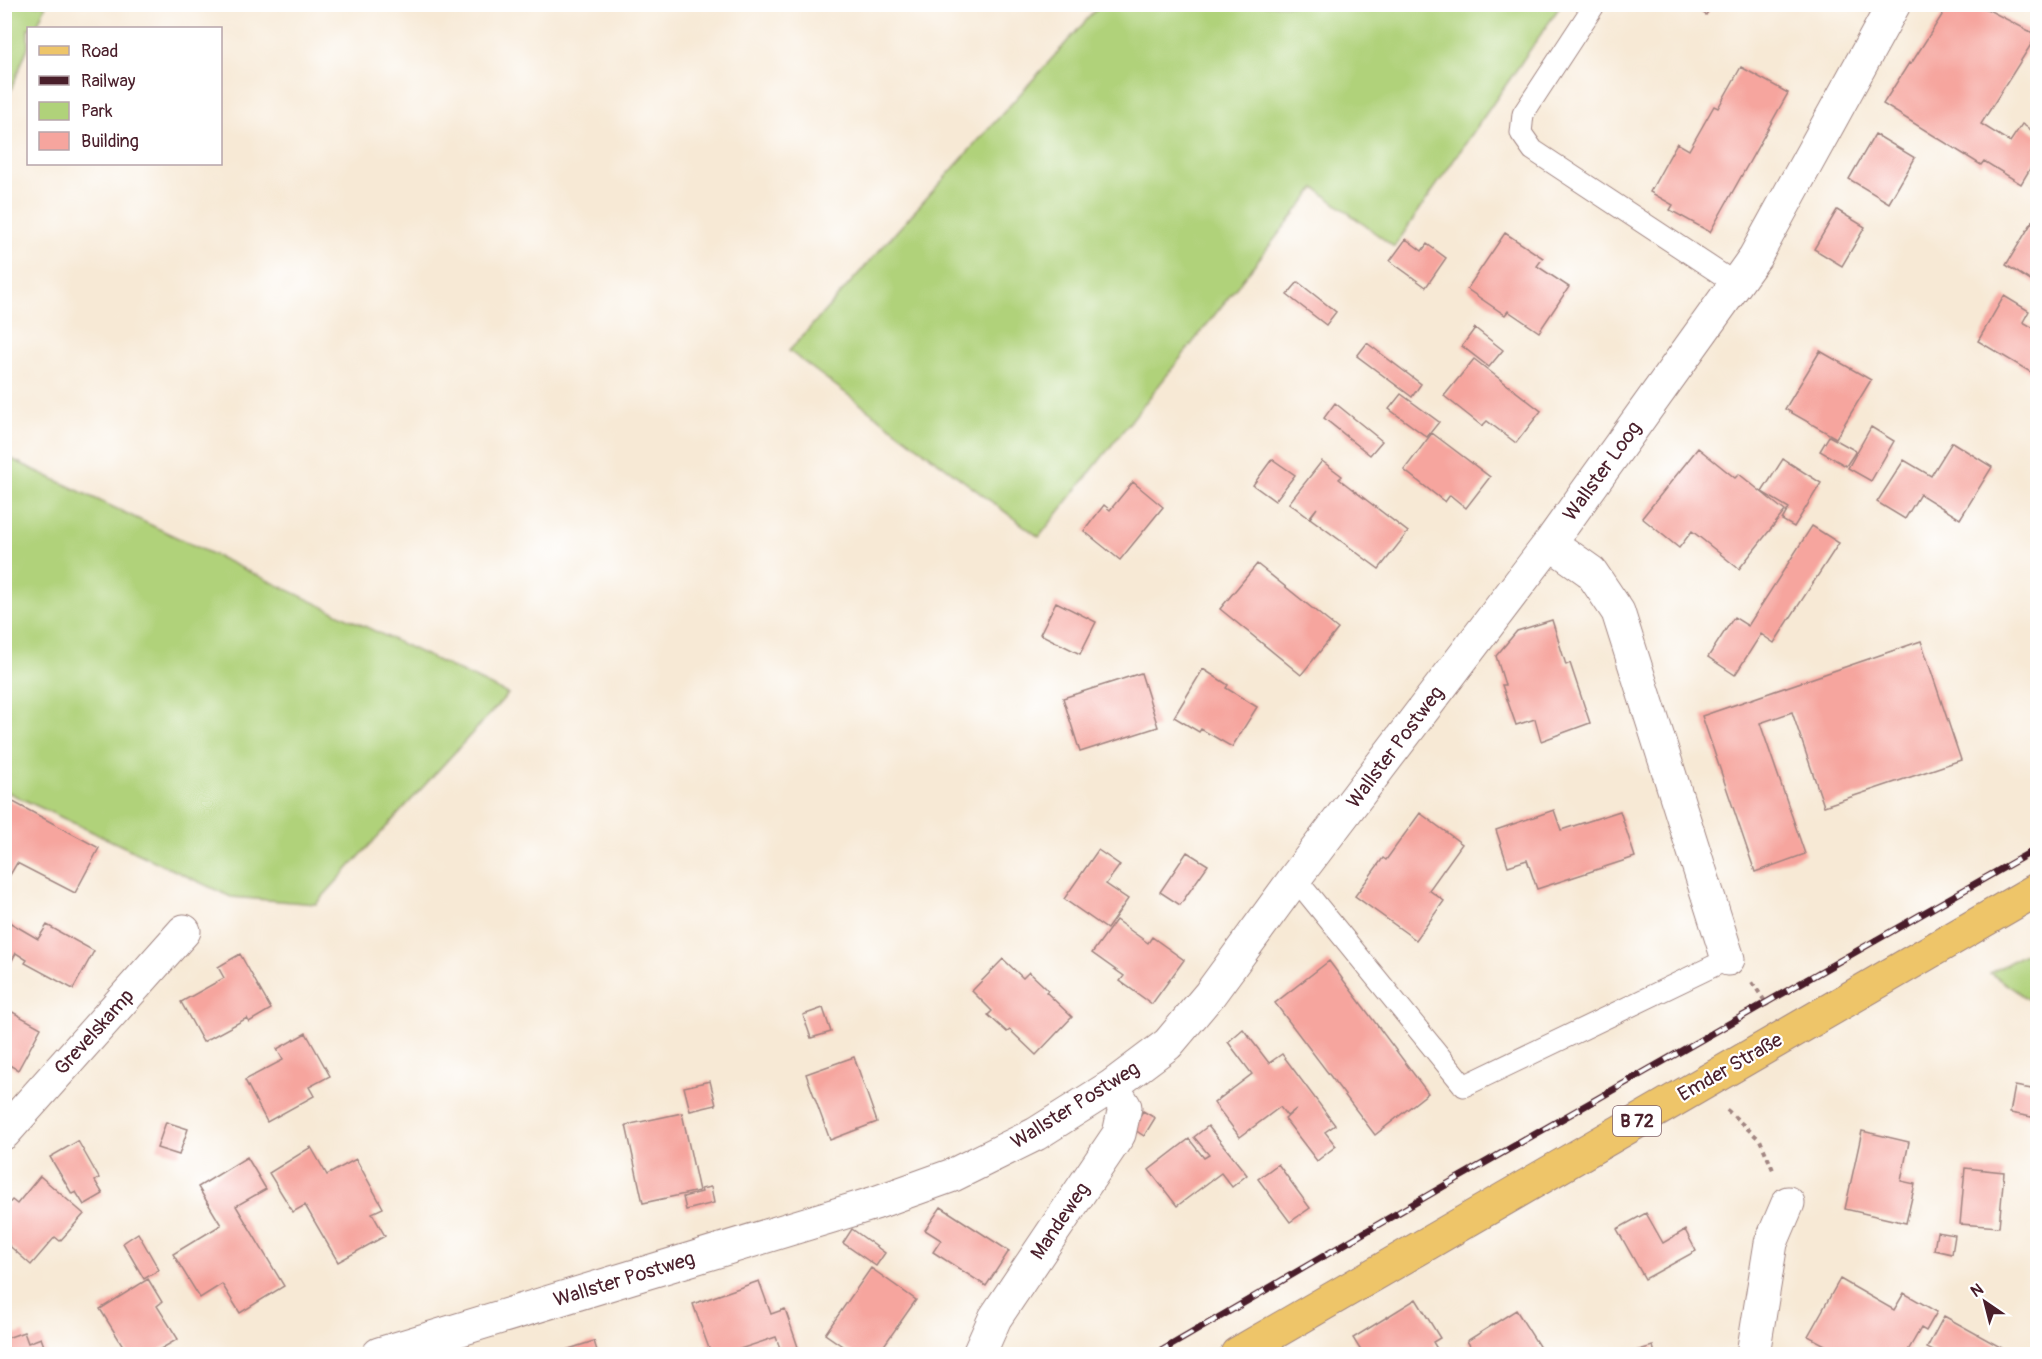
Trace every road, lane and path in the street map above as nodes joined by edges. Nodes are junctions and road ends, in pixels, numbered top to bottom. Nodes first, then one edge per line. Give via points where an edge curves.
1 (1595, 4) edge
2 (1894, 4) edge
3 (1736, 284) junction
4 (1550, 543) junction
5 (1296, 878) junction
6 (2037, 889) edge
7 (184, 931) dead end
8 (1728, 959) joint
9 (1112, 1086) junction
10 (1723, 1106) dead end
11 (4, 1133) edge
12 (1788, 1203) joint
13 (379, 1354) edge
14 (979, 1354) edge
15 (1237, 1354) edge
16 (1754, 1354) edge

1 - 3 lane via 1522,114 1521,133 1533,150
2 - 3 street, Wallster Loog via 1755,257
3 - 4 street, Wallster Loog
4 - 5 street, Wallster Postweg
4 - 8 street via 1591,572 1618,612
5 - 8 lane via 1464,1086
5 - 9 street, Wallster Postweg via 1168,1044
6 - 15 main road, Emder Straße / B 72
7 - 11 street, Grevelskamp
9 - 13 street, Wallster Postweg via 1036,1134 953,1174 874,1203
9 - 14 street, Mandeweg via 1125,1107 1119,1134 995,1318
10 - 12 path via 1760,1140
12 - 16 street via 1771,1243

